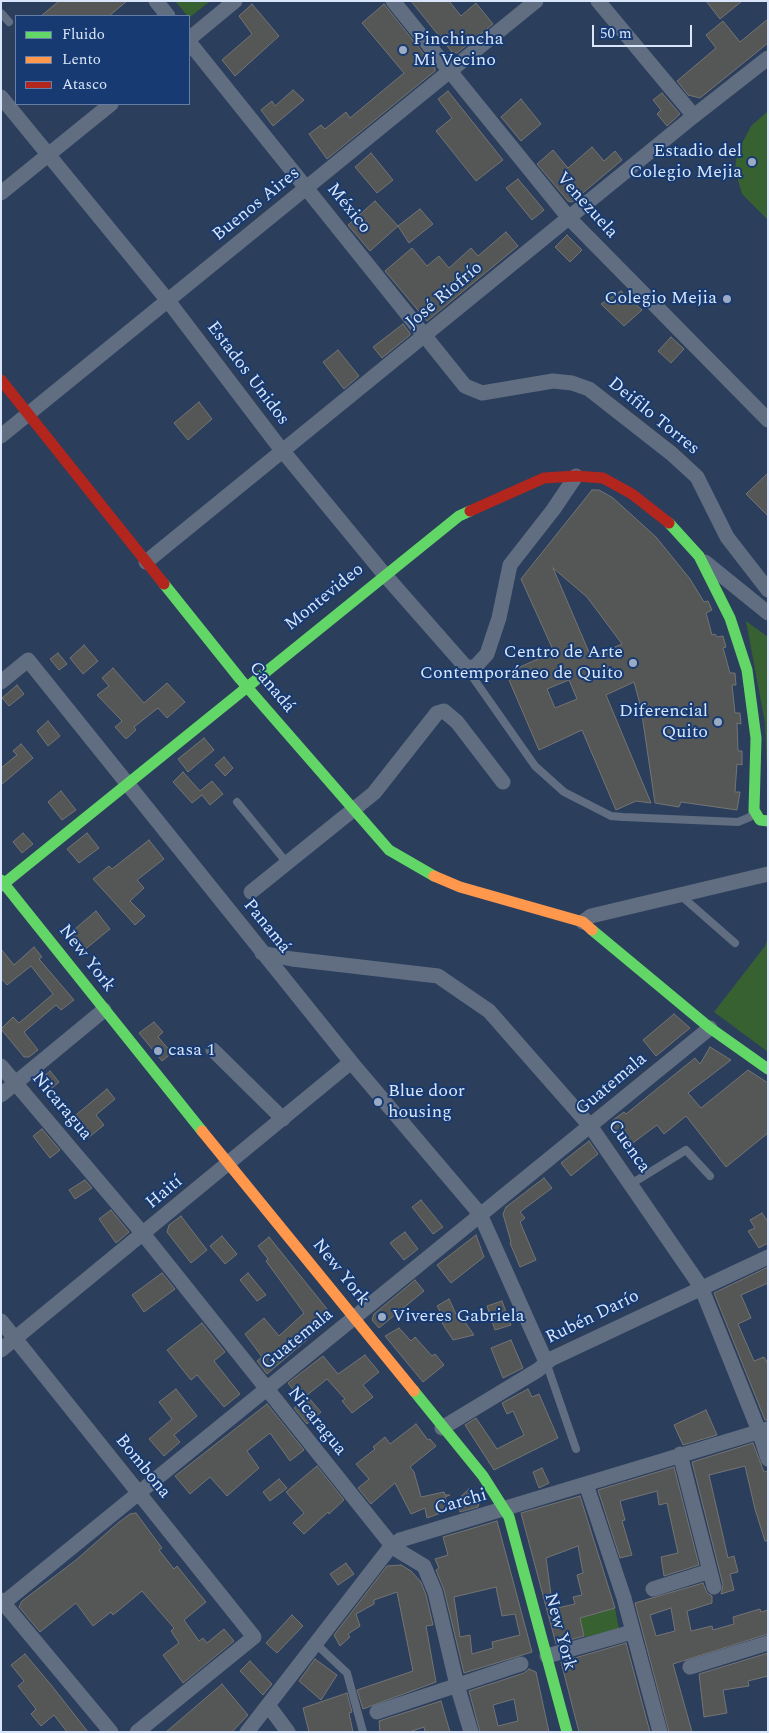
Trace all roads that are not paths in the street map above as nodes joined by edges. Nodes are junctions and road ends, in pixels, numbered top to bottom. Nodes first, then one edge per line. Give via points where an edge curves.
1 (156, 1) edge
2 (235, 1) edge
3 (392, 1) edge
4 (536, 1) edge
5 (598, 1) edge
6 (1, 13) edge
7 (167, 15) edge
8 (9, 22) dead end
9 (190, 39) edge
10 (190, 41) edge
11 (768, 58) edge
12 (451, 71) junction
13 (1, 97) edge
14 (110, 105) edge
15 (694, 116) junction
16 (50, 154) junction
17 (307, 188) junction
18 (1, 193) edge
19 (569, 218) junction
20 (169, 302) junction
21 (425, 336) junction
22 (458, 378) joint
23 (1, 380) edge
24 (28, 414) junction
25 (768, 420) edge
26 (1, 436) edge
27 (283, 451) junction
28 (576, 476) junction
29 (699, 556) junction
30 (146, 562) junction
31 (384, 574) junction
32 (768, 590) edge
33 (768, 614) edge
34 (469, 668) junction
35 (1, 682) edge
36 (247, 687) junction
37 (503, 782) dead end
38 (126, 784) junction
39 (236, 802) dead end
40 (754, 810) junction
41 (353, 811) junction
42 (768, 821) edge
43 (287, 863) junction
44 (768, 874) edge
45 (2, 883) edge
46 (251, 892) dead end
47 (680, 894) junction
48 (583, 922) junction
49 (735, 943) dead end
50 (262, 952) junction
51 (104, 1010) junction
52 (710, 1028) junction
53 (213, 1050) dead end
54 (351, 1062) junction
55 (1, 1066) edge
56 (768, 1070) edge
57 (16, 1083) junction
58 (1, 1095) edge
59 (283, 1119) junction
60 (592, 1127) junction
61 (229, 1163) junction
62 (710, 1176) dead end
63 (631, 1184) junction
64 (480, 1214) junction
65 (144, 1235) junction
66 (768, 1257) edge
67 (701, 1287) junction
68 (354, 1318) junction
69 (1, 1321) edge
70 (16, 1338) junction
71 (1, 1350) edge
72 (546, 1362) junction
73 (266, 1390) junction
74 (442, 1428) junction
75 (763, 1430) edge
76 (576, 1449) dead end
77 (680, 1454) junction
78 (768, 1459) edge
79 (586, 1484) junction
80 (139, 1494) junction
81 (504, 1510) junction
82 (392, 1545) junction
83 (710, 1571) junction
84 (714, 1587) dead end
85 (653, 1589) dead end
86 (2, 1603) edge
87 (632, 1632) junction
88 (768, 1643) edge
89 (316, 1644) junction
90 (548, 1656) junction
91 (521, 1664) dead end
92 (690, 1667) dead end
93 (457, 1685) junction
94 (268, 1705) junction
95 (377, 1712) dead end
96 (111, 1732) edge
97 (137, 1732) edge
98 (247, 1732) edge
99 (288, 1732) edge
100 (363, 1732) edge
101 (471, 1732) edge
102 (567, 1732) edge
103 (660, 1732) edge

1 - 7 street
2 - 9 street
3 - 12 street, Venezuela
4 - 12 street, Buenos Aires
5 - 15 street
6 - 8 lane
10 - 17 street, México
11 - 15 street, José Riofrío
12 - 17 street, Buenos Aires
12 - 19 street, Venezuela
13 - 16 street, Estados Unidos
14 - 16 street
15 - 19 street, José Riofrío
16 - 18 street
16 - 20 street, Estados Unidos
17 - 20 street, Buenos Aires
17 - 21 street, México
19 - 21 street, José Riofrío
19 - 25 street, Venezuela
20 - 24 street, Buenos Aires
20 - 27 street, Estados Unidos
21 - 22 street, México
21 - 27 street, José Riofrío
22 - 32 street, Deifilo Torres via 465,386 482,393 553,381 589,389 697,477 727,537
23 - 24 street, Canadá
24 - 26 street, Buenos Aires
24 - 30 street, Canadá
27 - 30 street, José Riofrío
27 - 31 street, Estados Unidos
28 - 29 street, Montevideo via 603,478 632,494 659,513
28 - 31 street, Montevideo via 544,478 459,516
28 - 34 street via 510,565 499,618 487,654 476,666
29 - 33 street, Montevideo
29 - 40 street, Montevideo via 730,618 747,670 756,738
30 - 36 street, Canadá
31 - 34 street, Estados Unidos
31 - 36 street, Montevideo
34 - 40 lane via 536,766 564,792 612,816 738,822 750,817
35 - 38 street, Panamá via 28,660
36 - 38 street, Montevideo
36 - 41 street, Canadá
37 - 41 street via 457,722 444,711 430,719 374,793
38 - 45 street, Montevideo
38 - 50 street, Panamá
39 - 43 lane
40 - 42 street via 760,820
41 - 43 street
41 - 48 street, Canadá via 389,850 422,871 460,887
43 - 46 street
44 - 47 street
45 - 51 street, New York
47 - 48 street via 591,916
47 - 49 lane
48 - 52 street
50 - 54 street, Panamá
50 - 60 street, Cuenca via 292,959 438,976 489,1011
51 - 57 street
51 - 61 street, New York
52 - 56 street
52 - 60 street, Guatemala
53 - 59 street
54 - 59 street, Haití
54 - 64 street, Panamá
55 - 57 street, Nicaragua
57 - 58 street
57 - 65 street, Nicaragua
59 - 61 street, Haití
60 - 63 street, Cuenca
60 - 64 street, Guatemala
61 - 65 street, Haití
61 - 68 street, New York
62 - 63 lane via 686,1150
63 - 67 street, Cuenca
64 - 68 street, Guatemala
64 - 72 street, Panamá
65 - 70 street, Haití
65 - 73 street, Nicaragua
66 - 67 street, Rubén Darío
67 - 72 street, Rubén Darío
67 - 75 street, Cuenca
68 - 73 street, Guatemala
68 - 74 street, New York
69 - 70 street, Bombona
70 - 71 street, Haití
70 - 80 street, Bombona
72 - 74 street, Rubén Darío
72 - 76 lane
73 - 80 street, Guatemala
73 - 82 street, Nicaragua
74 - 81 street, New York via 483,1476
75 - 77 street, Carchi
75 - 78 street, Cuenca
77 - 79 street, Carchi
77 - 83 street
79 - 81 street, Carchi
79 - 87 street
80 - 86 street, Guatemala
80 - 97 street, Bombona via 254,1636
81 - 82 street, Carchi
81 - 90 street, New York via 509,1517
82 - 89 street
82 - 93 street, Nicaragua via 424,1566 428,1573
83 - 84 street
83 - 85 street
86 - 96 street
87 - 90 street
87 - 103 street
88 - 92 street
89 - 94 street
89 - 100 lane via 348,1673
90 - 102 street, New York
91 - 93 street
93 - 95 street
93 - 101 street, Nicaragua
94 - 98 street
94 - 99 street

